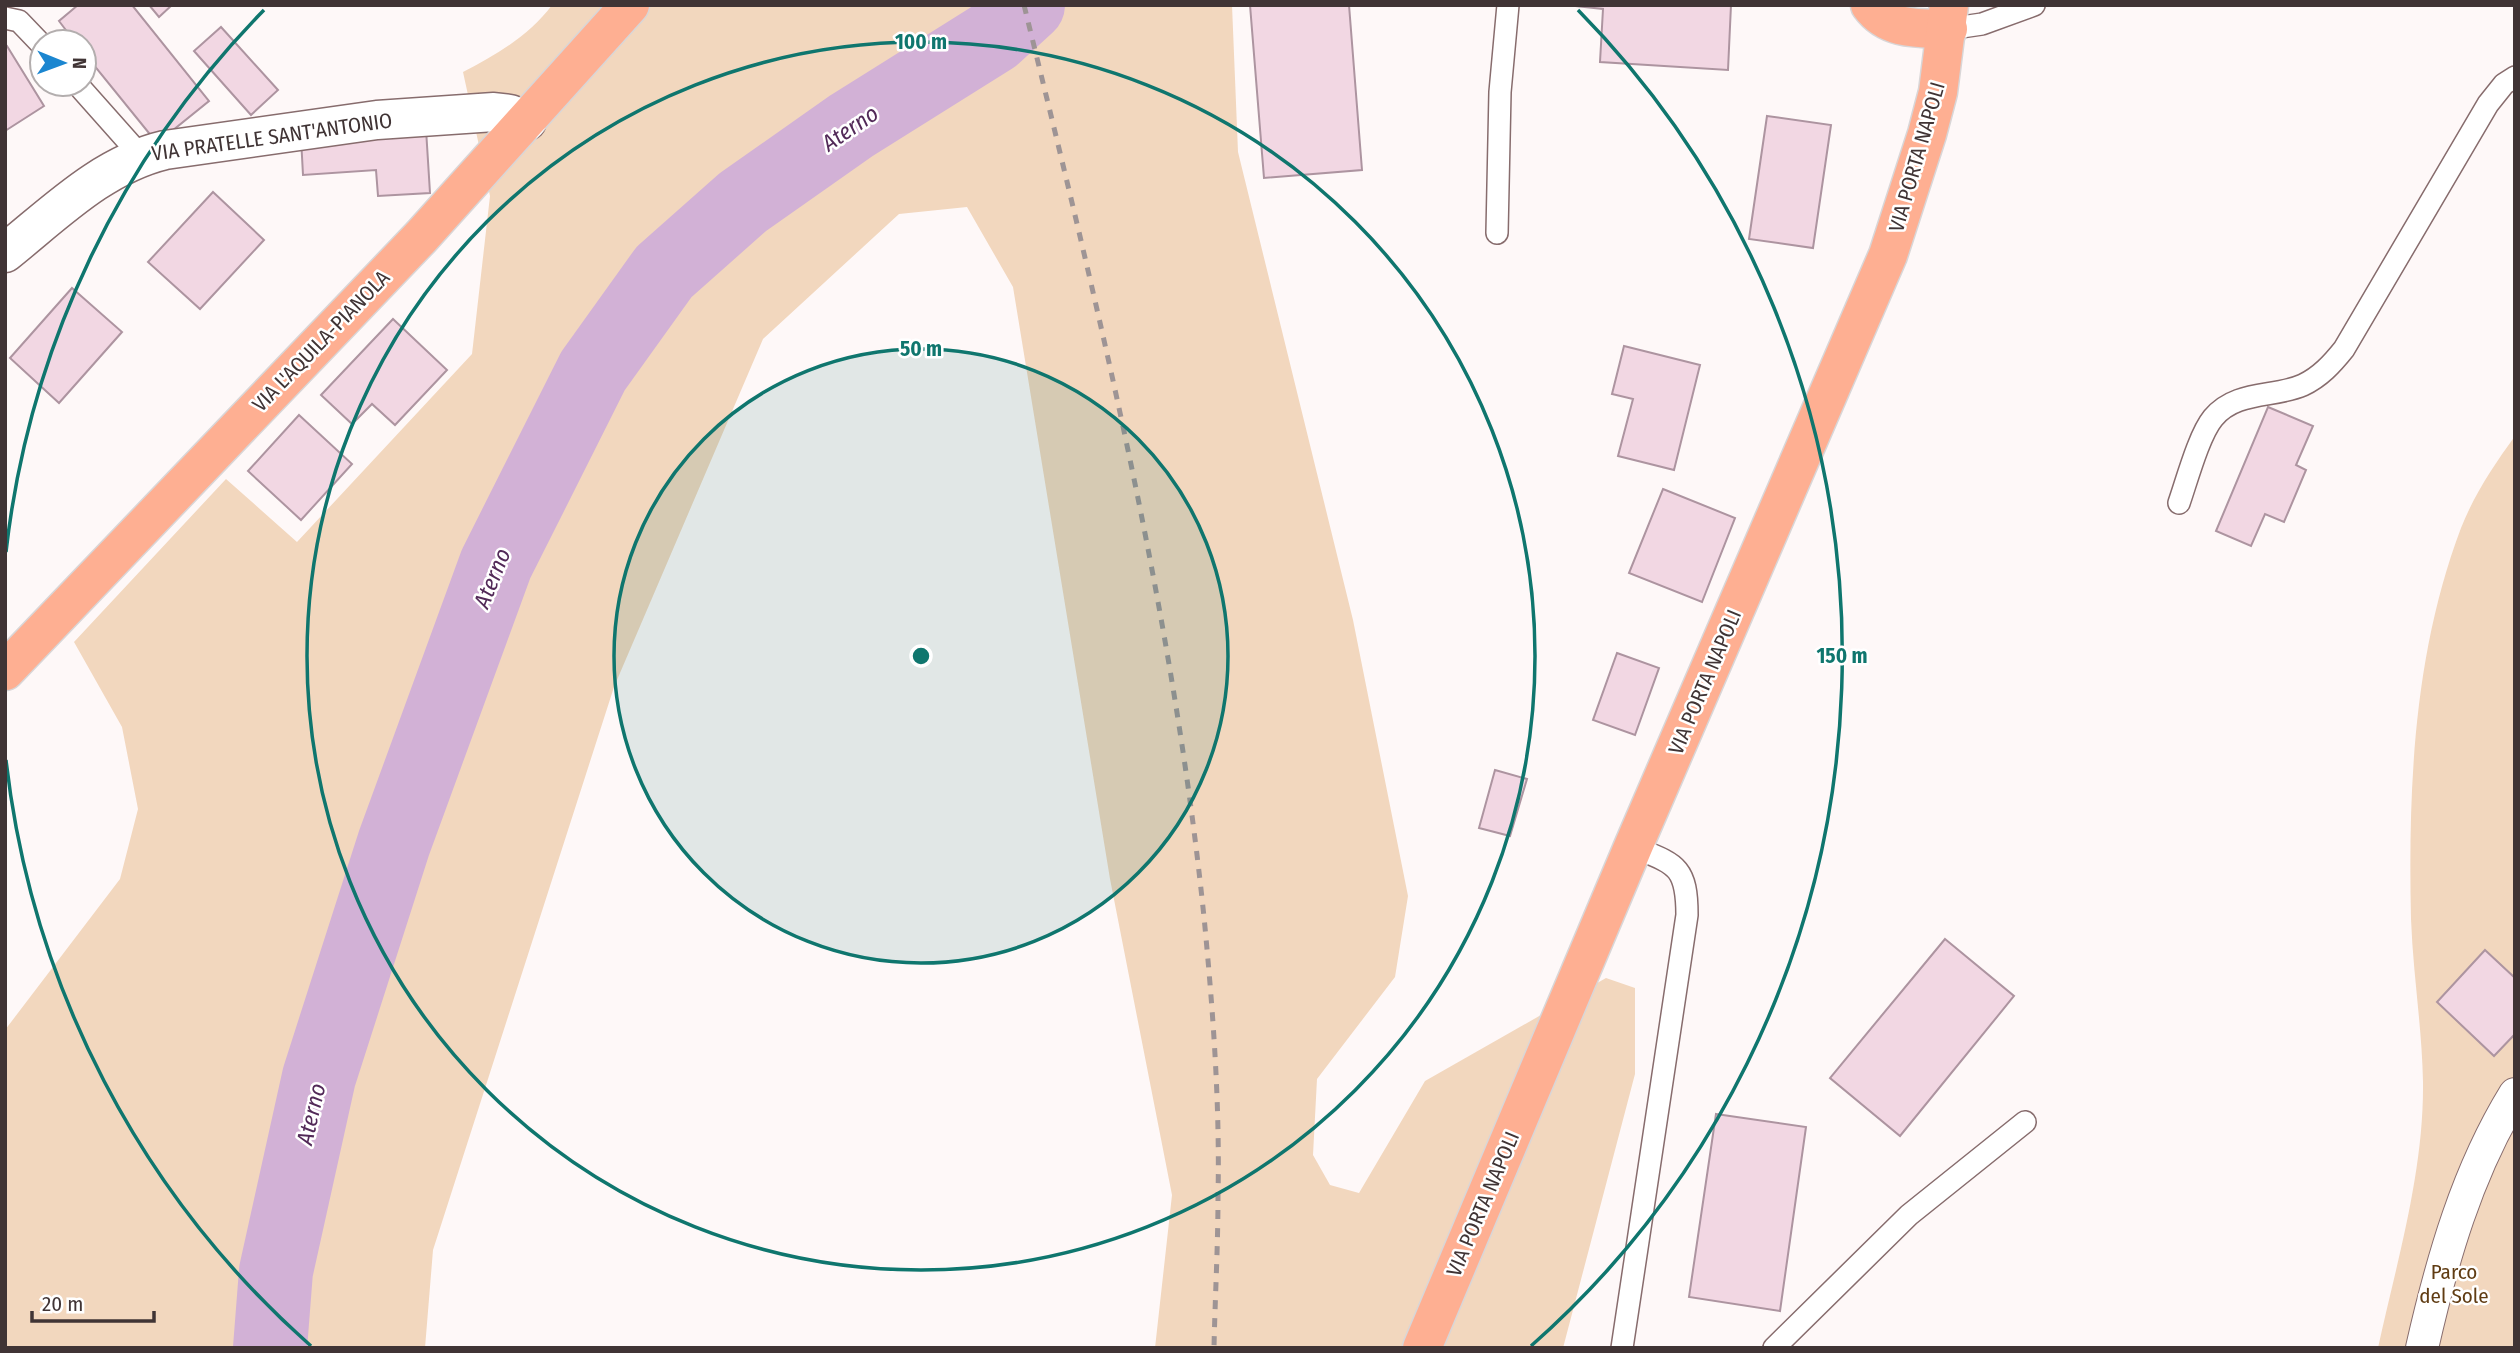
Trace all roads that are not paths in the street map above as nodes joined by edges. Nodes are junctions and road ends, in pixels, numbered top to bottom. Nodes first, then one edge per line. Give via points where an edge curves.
1 (630, 5) edge
2 (1508, 5) edge
3 (1870, 5) edge
4 (2034, 5) edge
5 (1992, 13) edge
6 (1948, 17) edge
7 (5, 18) edge
8 (28, 30) edge
9 (2515, 77) edge
10 (89, 98) edge
11 (527, 121) junction
12 (141, 156) junction
13 (1497, 233) dead end
14 (5, 253) edge
15 (2179, 503) dead end
16 (5, 671) edge
17 (1633, 847) junction
18 (2515, 1094) edge
19 (2025, 1122) dead end
20 (1422, 1348) edge
21 (1622, 1348) edge
22 (1774, 1348) edge
23 (2422, 1348) edge

1 - 11 main road, VIA L'AQUILA-PIANOLA
2 - 13 lane via 1500,92
3 - 6 main road via 1880,17 1897,25
4 - 5 lane
5 - 6 lane
6 - 17 main road, VIA PORTA NAPOLI via 1938,92 1888,256
7 - 8 lane via 19,21
9 - 15 lane via 2498,90 2482,113 2344,349 2329,367 2302,385 2251,396 2218,412
10 - 12 lane
11 - 12 street, VIA PRATELLE SANT'ANTONIO via 494,112 377,120
11 - 16 main road, VIA L'AQUILA-PIANOLA
12 - 14 street, VIA PRATELLE SANT'ANTONIO via 94,182
17 - 20 main road, VIA PORTA NAPOLI
17 - 21 lane via 1676,866 1687,901
18 - 23 street via 2469,1186
19 - 22 lane via 1909,1215

